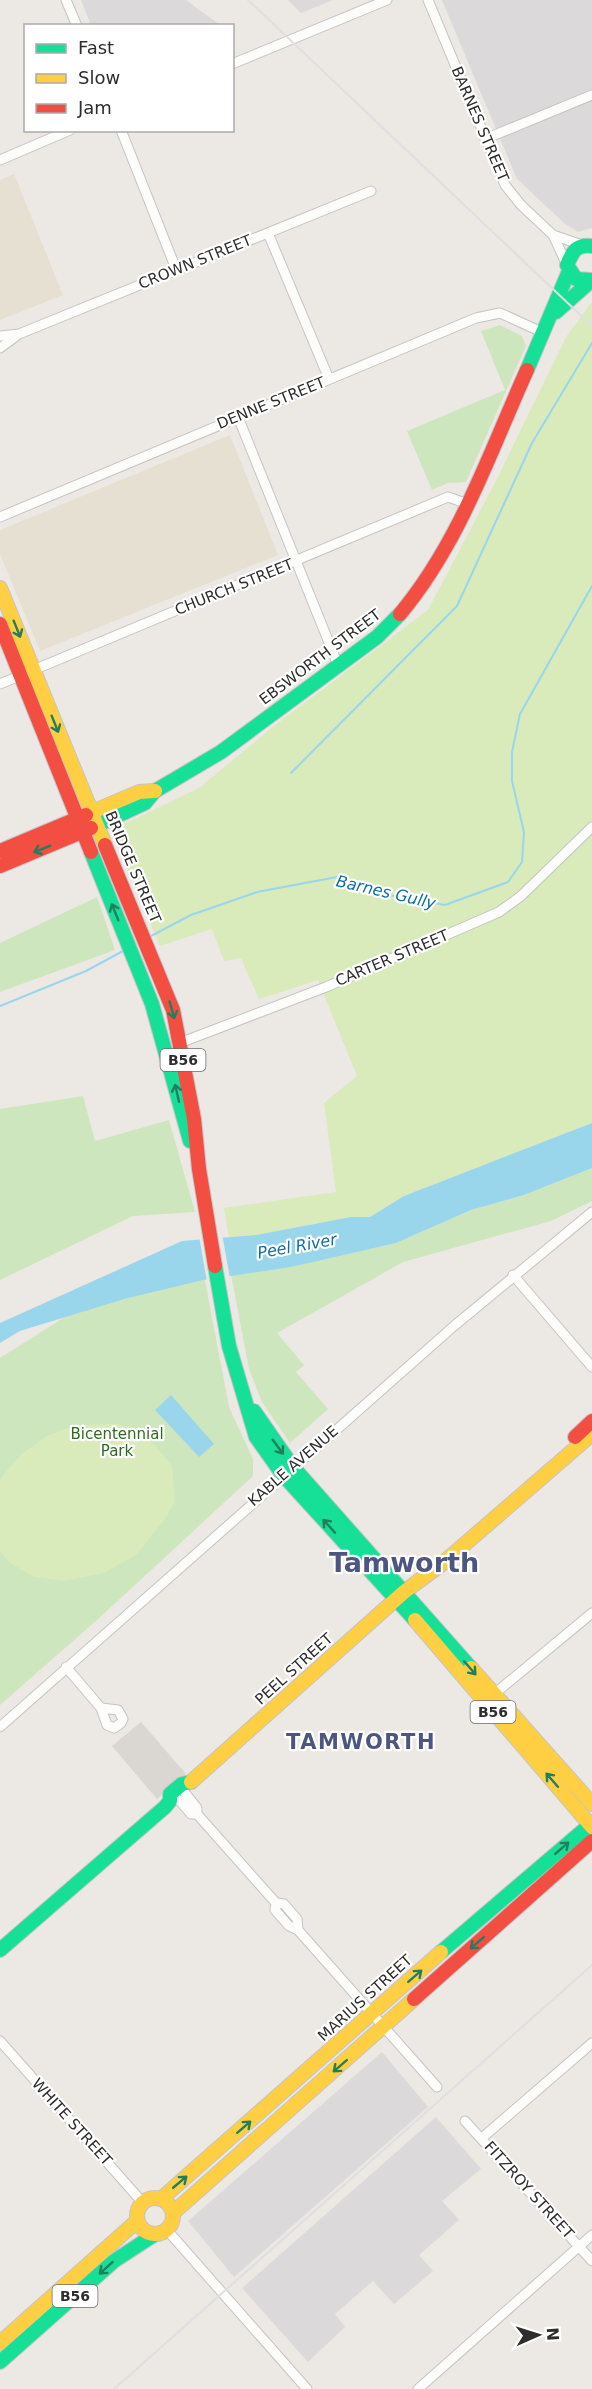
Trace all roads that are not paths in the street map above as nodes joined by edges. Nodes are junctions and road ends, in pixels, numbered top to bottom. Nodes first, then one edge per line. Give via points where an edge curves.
1 (66, 0) edge
2 (387, 0) edge
3 (428, 0) edge
4 (76, 24) edge
5 (234, 63) edge
6 (592, 95) edge
7 (65, 132) edge
8 (122, 132) edge
9 (485, 139) junction
10 (0, 160) edge
11 (371, 191) dead end
12 (268, 233) junction
13 (553, 235) junction
14 (588, 245) edge
15 (568, 268) junction
16 (176, 269) junction
17 (592, 280) edge
18 (554, 314) junction
19 (544, 333) junction
20 (19, 334) junction
21 (0, 336) edge
22 (0, 348) edge
23 (329, 379) junction
24 (238, 417) junction
25 (468, 504) junction
26 (0, 517) edge
27 (296, 561) junction
28 (0, 588) edge
29 (0, 624) edge
30 (338, 665) junction
31 (27, 672) junction
32 (0, 684) edge
33 (155, 791) junction
34 (92, 812) junction
35 (78, 818) junction
36 (98, 825) junction
37 (592, 827) edge
38 (83, 832) junction
39 (0, 851) edge
40 (0, 866) edge
41 (180, 1043) junction
42 (166, 1048) junction
43 (199, 1169) junction
44 (592, 1212) edge
45 (513, 1275) junction
46 (592, 1367) edge
47 (592, 1421) edge
48 (592, 1434) edge
49 (288, 1471) junction
50 (421, 1578) junction
51 (400, 1596) junction
52 (592, 1613) edge
53 (66, 1667) junction
54 (493, 1695) junction
55 (101, 1708) dead end
56 (0, 1727) edge
57 (181, 1795) junction
58 (592, 1804) edge
59 (591, 1825) edge
60 (592, 1841) edge
61 (0, 1950) edge
62 (371, 2014) junction
63 (384, 2028) junction
64 (0, 2041) edge
65 (592, 2043) edge
66 (437, 2087) dead end
67 (465, 2121) dead end
68 (482, 2138) junction
69 (161, 2199) junction
70 (143, 2202) junction
71 (173, 2213) junction
72 (137, 2221) junction
73 (161, 2232) junction
74 (592, 2235) edge
75 (579, 2246) junction
76 (592, 2261) edge
77 (0, 2343) edge
78 (0, 2362) edge
79 (307, 2389) edge
80 (418, 2389) edge

1 - 4 street
2 - 5 street
3 - 9 street, BARNES STREET
6 - 9 street
7 - 10 street
8 - 16 street
9 - 13 street, BARNES STREET via 512,195
11 - 12 street, CROWN STREET
12 - 16 street, CROWN STREET
12 - 23 street
13 - 14 street, BARNES STREET
13 - 15 street, BARNES STREET
14 - 15 main road, EBSWORTH STREET via 573,250
15 - 17 main road via 576,279
15 - 18 main road, EBSWORTH STREET
16 - 20 street, CROWN STREET
17 - 18 main road, EBSWORTH STREET
18 - 19 main road, EBSWORTH STREET
19 - 23 street, DENNE STREET via 508,315 493,313
19 - 25 main road, EBSWORTH STREET
20 - 21 street, CROWN STREET
20 - 22 street, CROWN STREET
23 - 24 street, DENNE STREET
24 - 26 street, DENNE STREET
24 - 27 street
25 - 27 street, CHURCH STREET via 448,497
25 - 30 main road, EBSWORTH STREET via 426,579 400,615
27 - 30 street
27 - 31 street, CHURCH STREET
28 -> 31 main road, BRIDGE STREET / B56
29 - 31 main road, BRIDGE STREET / B56
30 - 33 main road, EBSWORTH STREET via 221,752
31 - 32 street, CHURCH STREET
31 -> 34 main road, BRIDGE STREET / B56
31 - 35 main road, BRIDGE STREET / B56
33 - 34 main road, EBSWORTH STREET via 139,792
33 - 36 main road, EBSWORTH STREET via 145,803
34 - 35 main road, EBSWORTH STREET
34 - 36 main road, BRIDGE STREET / B56
35 - 38 main road, BRIDGE STREET / B56
35 - 39 main road, EBSWORTH STREET
36 - 38 main road, EBSWORTH STREET
36 -> 41 main road, BRIDGE STREET / B56 via 173,1010
37 - 41 street, CARTER STREET via 521,896 499,912 326,987
38 -> 40 main road, EBSWORTH STREET
42 -> 38 main road, BRIDGE STREET / B56
41 - 42 street, CARTER STREET
41 - 43 main road, BRIDGE STREET / B56
43 -> 42 main road, BRIDGE STREET / B56
43 - 49 main road, BRIDGE STREET / B56 via 240,1391 256,1437
44 - 45 street, KABLE AVENUE
45 - 46 street
45 - 49 street, KABLE AVENUE
47 - 50 main road, PEEL STREET via 438,1558
48 - 50 main road, PEEL STREET
49 - 51 main road, B56
49 - 53 street, KABLE AVENUE
50 - 51 main road, PEEL STREET
51 -> 54 main road, B56
51 - 57 main road, PEEL STREET
59 -> 51 main road, B56
52 - 54 street
53 - 55 street
53 - 56 street, KABLE AVENUE
54 - 58 main road, B56
57 - 61 main road, PEEL STREET
57 - 62 street via 192,1814 197,1814 276,1903 275,1910 298,1930
62 -> 59 main road, MARIUS STREET / B56
60 -> 63 main road
62 - 63 street
69 -> 62 main road, MARIUS STREET / B56
63 - 66 street
63 -> 71 main road
64 - 70 street, WHITE STREET
65 - 68 street
67 - 68 street, FITZROY STREET
68 - 75 street, FITZROY STREET
69 - 70 main road
69 - 71 main road
70 - 72 main road
71 - 73 main road
72 - 73 main road via 144,2230
72 - 77 main road, B56
73 -> 78 main road, B56 via 114,2261
73 - 79 street
74 - 75 street
75 - 76 street, FITZROY STREET
75 - 80 street

